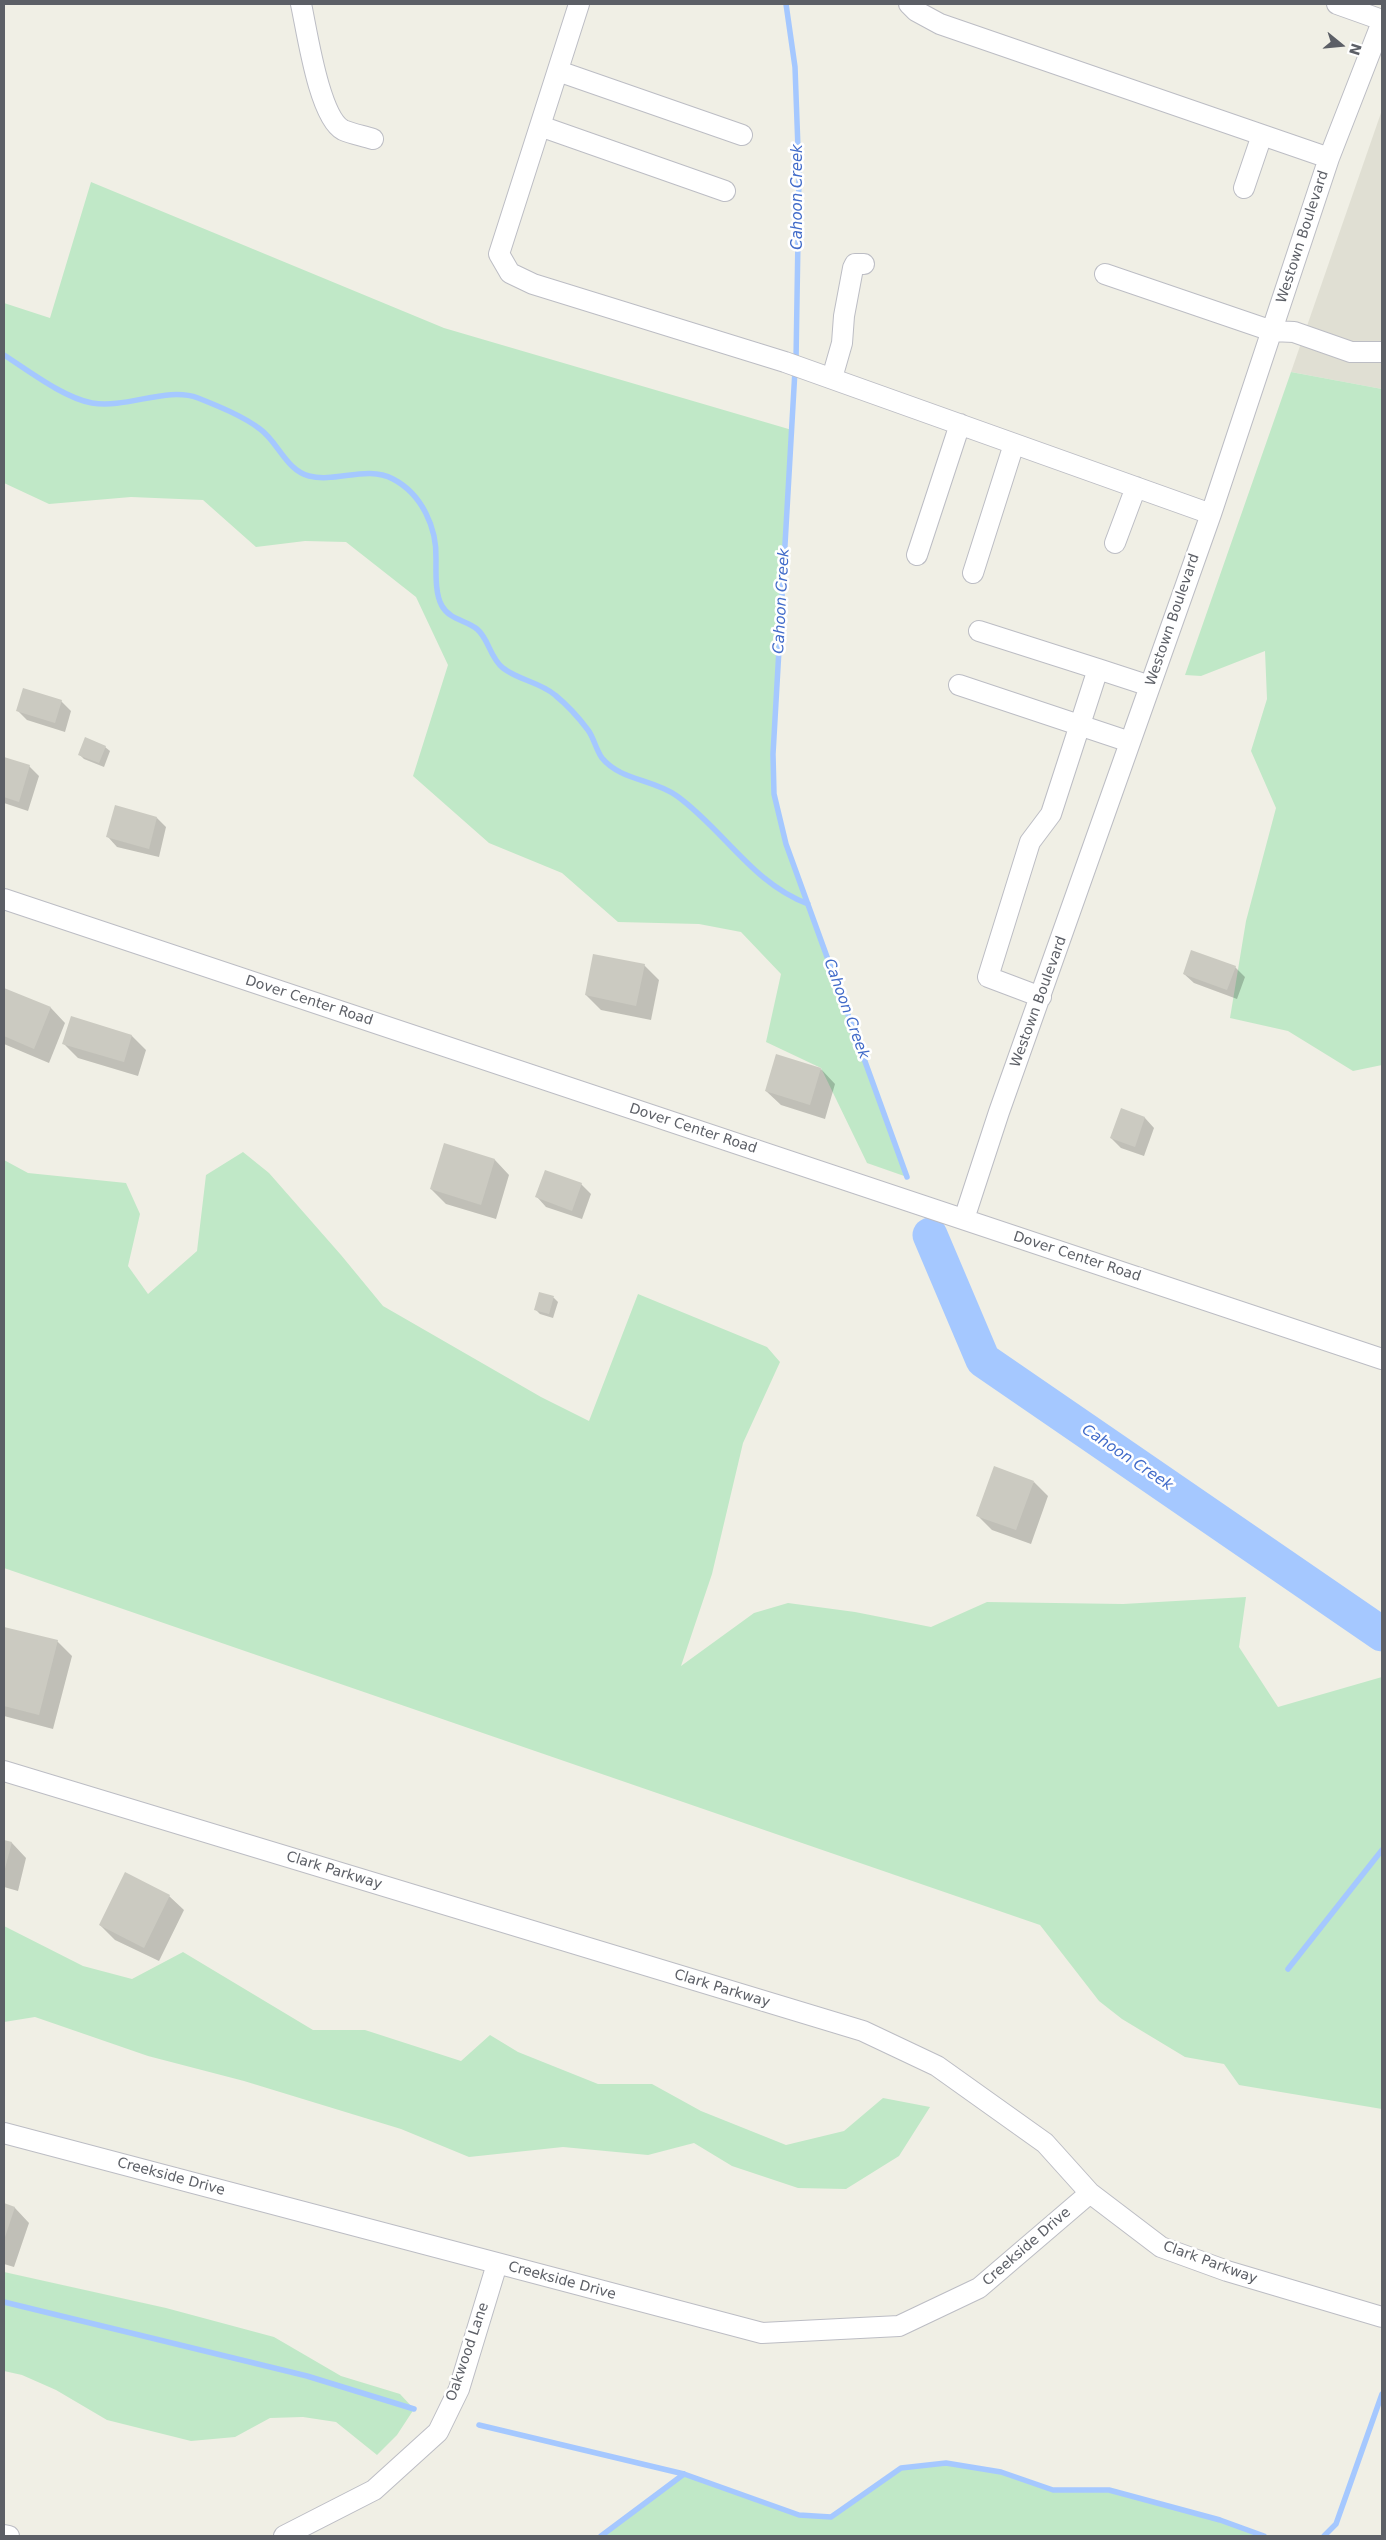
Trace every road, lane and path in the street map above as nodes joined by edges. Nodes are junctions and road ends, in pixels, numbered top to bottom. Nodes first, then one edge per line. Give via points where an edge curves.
1 (301, 4) edge
2 (579, 4) edge
3 (909, 4) edge
4 (1337, 4) edge
5 (1382, 21) edge
6 (558, 71) junction
7 (540, 126) junction
8 (742, 135) dead end
9 (1262, 135) junction
10 (373, 139) dead end
11 (1329, 158) junction
12 (1244, 188) dead end
13 (725, 191) dead end
14 (864, 264) dead end
15 (1104, 274) dead end
16 (1272, 331) junction
17 (1382, 352) edge
18 (824, 376) junction
19 (960, 424) junction
20 (1014, 444) junction
21 (1136, 487) junction
22 (1211, 514) junction
23 (1115, 543) dead end
24 (917, 556) dead end
25 (972, 573) dead end
26 (979, 631) dead end
27 (1098, 669) junction
28 (959, 685) dead end
29 (1150, 686) junction
30 (1080, 724) junction
31 (1130, 742) junction
32 (4, 900) edge
33 (1041, 997) junction
34 (964, 1219) junction
35 (1382, 1359) edge
36 (4, 1771) edge
37 (4, 2133) edge
38 (1090, 2193) junction
39 (497, 2264) junction
40 (1382, 2317) edge
41 (4, 2535) edge
42 (10, 2536) edge
43 (284, 2536) edge

1 - 10 street via 328,114 342,130
2 - 6 street
3 - 9 street via 940,24
4 - 5 street
5 - 11 street, Westown Boulevard
6 - 7 street
6 - 8 street
7 - 13 street
7 - 18 street via 499,254 510,273 534,284
9 - 11 street
9 - 12 street
11 - 16 street, Westown Boulevard
14 - 18 street via 855,264 853,268 842,343
15 - 16 street
16 - 17 street via 1294,332 1351,352
16 - 22 street, Westown Boulevard
18 - 19 street
19 - 20 street
19 - 24 street
20 - 21 street
20 - 25 street
21 - 22 street
21 - 23 street
22 - 29 street, Westown Boulevard
26 - 27 street
27 - 29 street
27 - 30 street
28 - 30 street
29 - 31 street, Westown Boulevard
30 - 31 street
30 - 33 street via 1051,814 1030,842 988,977
31 - 33 street, Westown Boulevard
32 - 34 street, Dover Center Road
33 - 34 street, Westown Boulevard
34 - 35 street, Dover Center Road
36 - 38 street, Clark Parkway via 864,2031 944,2071 1045,2143
37 - 39 street, Creekside Drive
38 - 39 street, Creekside Drive via 979,2288 898,2326 762,2333
38 - 40 street, Clark Parkway via 1161,2247 1227,2272
39 - 43 street, Oakwood Lane via 459,2389 438,2432 374,2490
41 - 42 street

